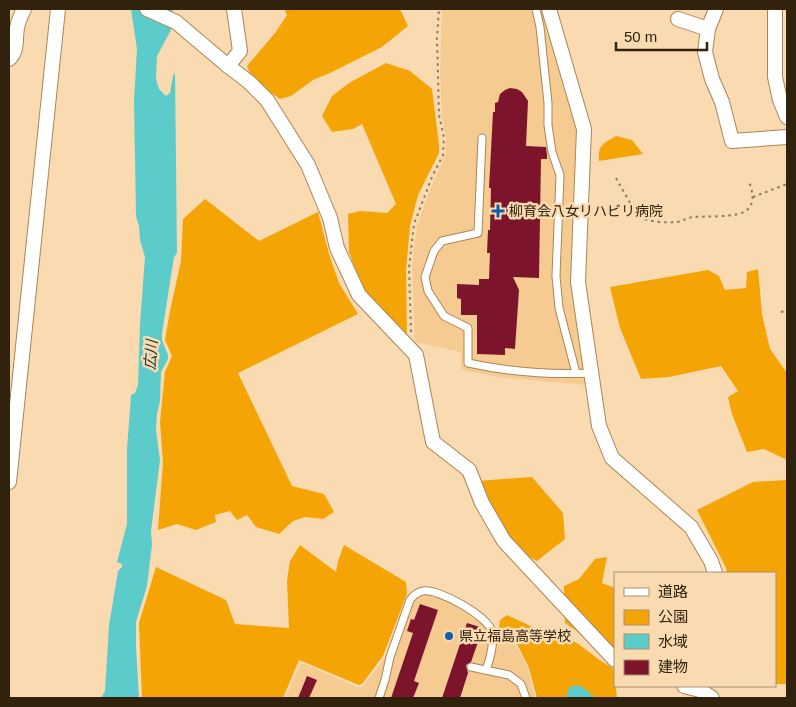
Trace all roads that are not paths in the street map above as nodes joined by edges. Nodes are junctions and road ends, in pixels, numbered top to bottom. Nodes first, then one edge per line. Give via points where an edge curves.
1 (24, 9) edge
2 (58, 9) edge
3 (147, 9) edge
4 (234, 9) edge
5 (536, 9) edge
6 (549, 9) edge
7 (716, 9) edge
8 (775, 9) edge
9 (678, 19) dead end
10 (708, 29) junction
11 (9, 59) edge
12 (228, 66) junction
13 (787, 118) edge
14 (787, 137) edge
15 (482, 138) dead end
16 (576, 373) junction
17 (591, 373) junction
18 (9, 480) edge
19 (715, 572) edge
20 (614, 659) edge
21 (471, 667) dead end
22 (486, 670) junction
23 (687, 687) edge
24 (700, 691) edge
25 (379, 698) edge
26 (526, 698) edge
27 (712, 698) edge

1 - 11 street
2 - 18 street
3 - 12 street via 176,22
4 - 12 street via 240,51
5 - 16 lane via 548,125 560,175 556,276 559,308
6 - 17 street via 584,129 578,282
7 - 10 street
8 - 13 street via 775,77
9 - 10 street
10 - 14 street via 705,52 732,141
12 - 20 street via 268,100 308,165 330,218 337,248 359,295 416,355 433,442 469,470 482,503 504,541
15 - 16 lane via 478,233 442,241 434,251 425,277 428,291 444,316 468,328 468,363 500,370
16 - 17 lane
17 - 19 street via 599,426 612,458 690,527
21 - 22 lane
22 - 25 lane via 492,632 488,624 479,615 441,594 423,591 410,600
22 - 26 lane via 509,675 521,684
23 - 24 street
24 - 27 street

